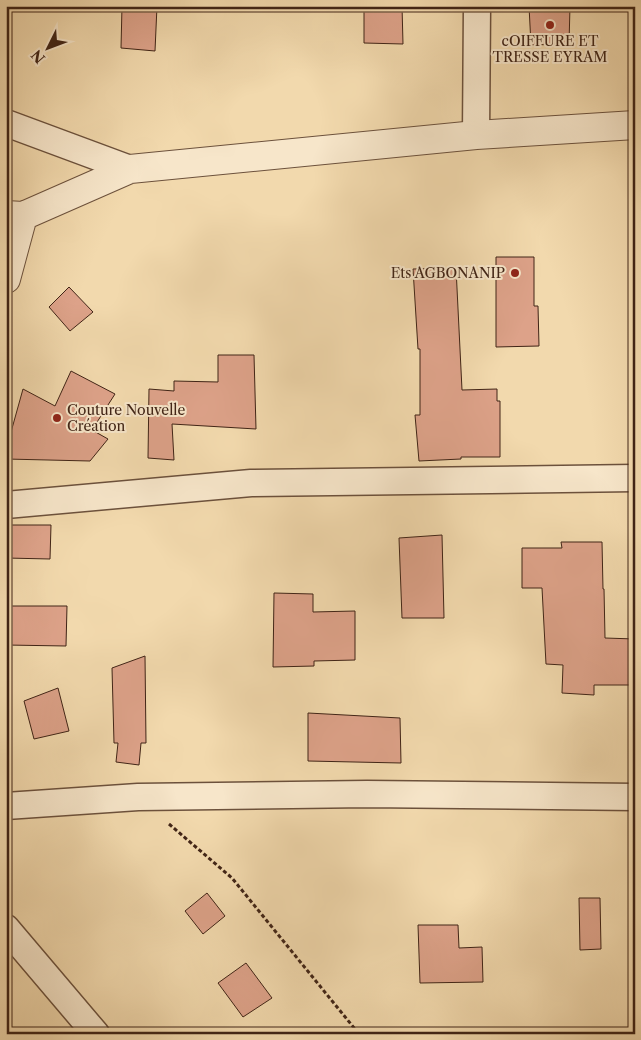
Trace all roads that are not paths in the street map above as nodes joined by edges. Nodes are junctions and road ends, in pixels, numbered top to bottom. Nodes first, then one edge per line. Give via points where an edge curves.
1 (477, 6) edge
2 (6, 123) edge
3 (635, 125) edge
4 (476, 135) junction
5 (130, 169) junction
6 (14, 216) edge
7 (6, 279) edge
8 (635, 478) edge
9 (6, 504) edge
10 (635, 796) edge
11 (6, 806) edge
12 (6, 928) edge
13 (96, 1034) edge

1 - 4 street
2 - 5 street
3 - 4 street
4 - 5 street
5 - 6 street
6 - 7 street
8 - 9 street via 251,483
10 - 11 street via 367,794 138,797
12 - 13 street

